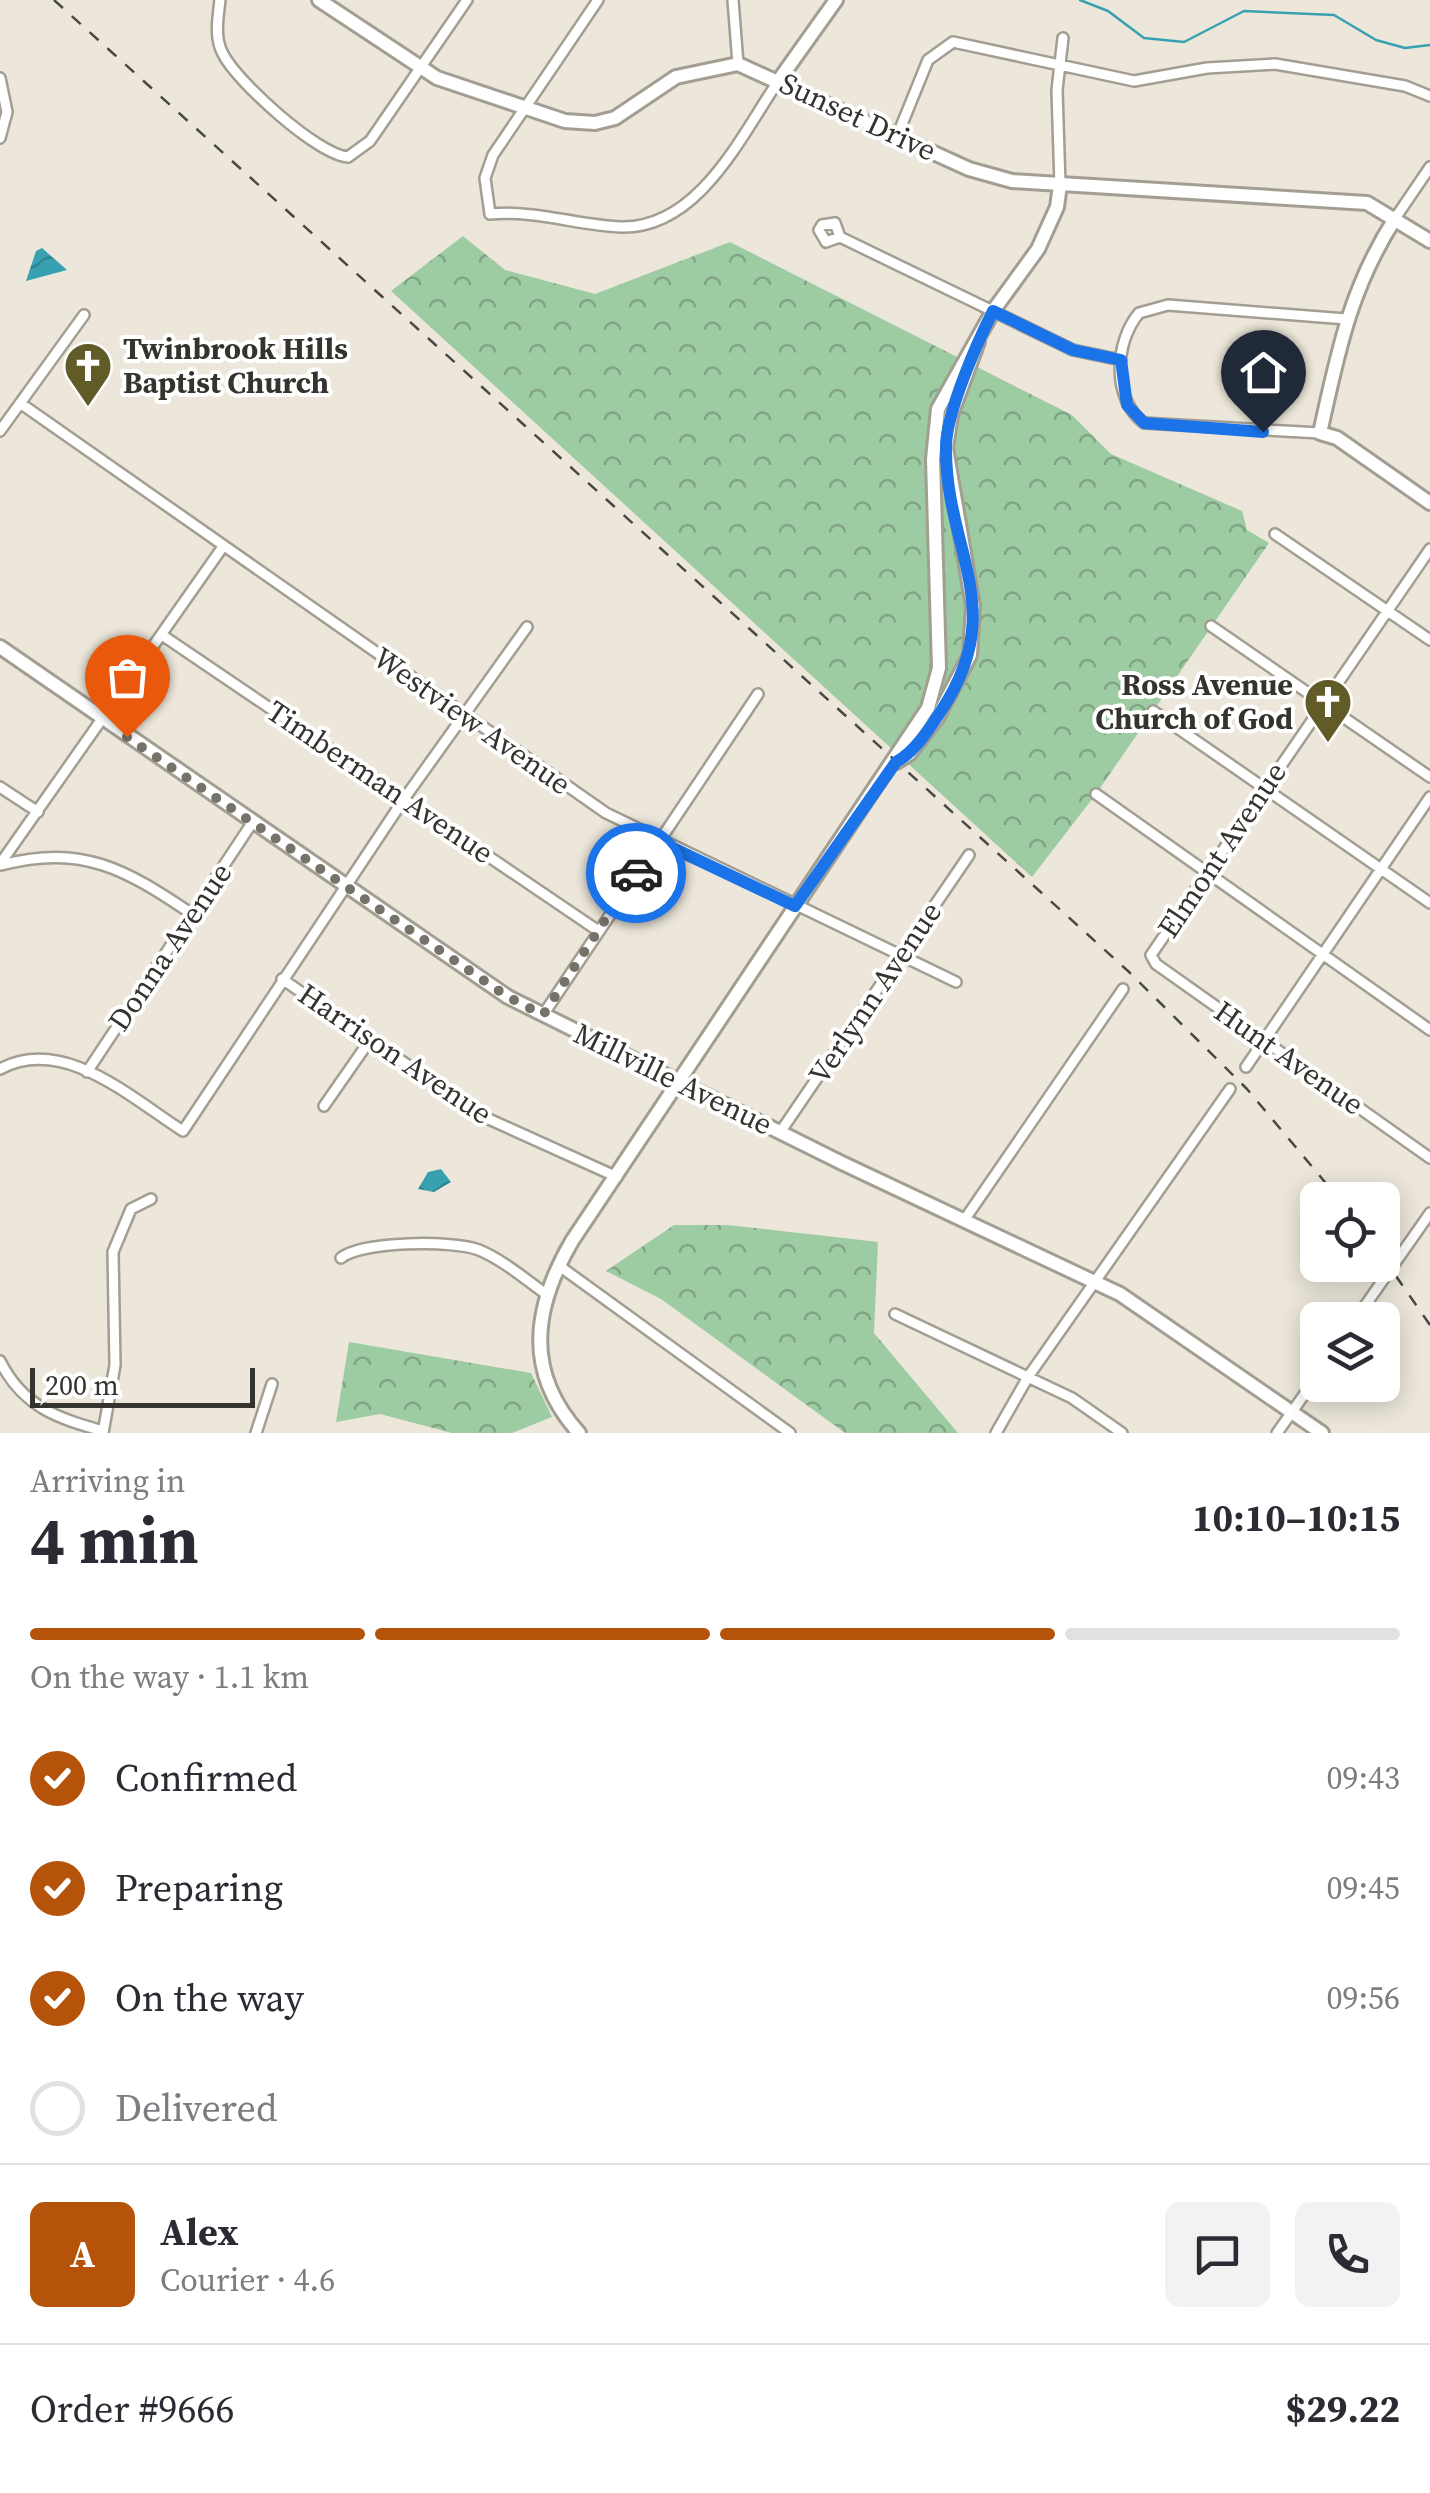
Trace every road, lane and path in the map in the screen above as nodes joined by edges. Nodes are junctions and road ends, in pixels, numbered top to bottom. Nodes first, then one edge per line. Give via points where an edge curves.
1 (220, 0) edge
2 (319, 0) edge
3 (467, 0) edge
4 (598, 0) edge
5 (733, 0) edge
6 (836, 0) edge
7 (1062, 38) dead end
8 (738, 64) junction
9 (1058, 66) junction
10 (420, 68) junction
11 (0, 78) edge
12 (779, 80) junction
13 (1430, 96) edge
14 (523, 108) junction
15 (898, 134) junction
16 (0, 138) edge
17 (1430, 168) edge
18 (1060, 185) junction
19 (1396, 217) junction
20 (840, 237) dead end
21 (1430, 241) edge
22 (993, 311) junction
23 (84, 315) dead end
24 (1346, 319) junction
25 (979, 340) junction
26 (1121, 360) junction
27 (20, 403) junction
28 (0, 431) edge
29 (1320, 433) junction
30 (1430, 503) edge
31 (1275, 534) dead end
32 (222, 548) junction
33 (1430, 549) edge
34 (1388, 611) junction
35 (1212, 626) dead end
36 (527, 627) dead end
37 (162, 635) junction
38 (1430, 640) edge
39 (0, 647) edge
40 (758, 694) dead end
41 (1324, 705) junction
42 (1153, 710) dead end
43 (464, 716) junction
44 (104, 722) junction
45 (896, 762) junction
46 (1430, 777) edge
47 (0, 786) edge
48 (1266, 788) junction
49 (1096, 794) dead end
50 (1430, 796) edge
51 (404, 799) junction
52 (38, 812) junction
53 (252, 822) junction
54 (658, 841) junction
55 (969, 854) dead end
56 (0, 865) edge
57 (1381, 869) junction
58 (1206, 872) junction
59 (346, 887) junction
60 (1430, 903) edge
61 (795, 906) junction
62 (192, 914) junction
63 (597, 930) junction
64 (1151, 954) joint
65 (1322, 954) junction
66 (900, 957) junction
67 (282, 979) junction
68 (956, 982) dead end
69 (1123, 988) dead end
70 (543, 1015) junction
71 (1430, 1030) edge
72 (370, 1040) junction
73 (1264, 1040) junction
74 (0, 1056) edge
75 (5, 1066) edge
76 (1246, 1066) dead end
77 (87, 1072) junction
78 (679, 1082) junction
79 (1230, 1090) dead end
80 (324, 1106) dead end
81 (781, 1131) junction
82 (1430, 1158) edge
83 (617, 1177) junction
84 (151, 1199) dead end
85 (1430, 1214) edge
86 (964, 1219) junction
87 (340, 1258) dead end
88 (558, 1266) junction
89 (1095, 1282) junction
90 (546, 1294) junction
91 (1368, 1302) edge
92 (895, 1314) dead end
93 (0, 1361) edge
94 (1028, 1377) junction
95 (272, 1384) dead end
96 (1300, 1401) edge
97 (1292, 1412) junction
98 (103, 1432) edge
99 (256, 1433) edge
100 (579, 1433) edge
101 (790, 1433) edge
102 (996, 1433) edge
103 (1122, 1433) edge
104 (1277, 1433) edge
105 (1322, 1433) edge

1 - 10 street via 218,43 224,57 336,156 370,141
2 - 10 street
3 - 10 street
4 - 14 street
5 - 8 street
6 - 12 street
7 - 9 street
8 - 12 street, Sunset Drive
8 - 14 street via 676,77 632,109 595,123
9 - 13 street via 1134,81 1275,64
9 - 15 street via 953,42 928,60
9 - 18 street
10 - 14 street
11 - 16 street via 6,122
12 - 14 street via 708,183 685,205 658,220 622,227 543,213 490,214 487,168
12 - 15 street, Sunset Drive
15 - 18 street, Sunset Drive via 970,169
17 - 19 street
18 - 19 street, Sunset Drive via 1338,200
18 - 22 street via 1038,249
19 - 21 street, Sunset Drive
19 - 24 street via 1369,258
20 - 22 street
22 - 25 street
22 - 26 street via 1073,350
23 - 27 street
24 - 26 street via 1148,307 1131,322
24 - 29 street
25 - 45 street via 938,409 938,668 928,708
25 - 45 street via 950,415 946,448 974,606 970,655 937,718
26 - 29 street via 1127,405 1144,423
27 - 28 street
27 - 32 street, Westview Avenue
29 - 30 street
31 - 34 street
32 - 37 street
32 - 43 street, Westview Avenue
33 - 34 street, Elmont Avenue
34 - 38 street
34 - 41 street, Elmont Avenue
35 - 41 street
36 - 43 street
37 - 44 street
37 - 51 street, Timberman Avenue
39 - 44 street, Millville Avenue
40 - 54 street
41 - 46 street
41 - 48 street, Elmont Avenue
42 - 48 street
43 - 51 street
43 - 54 street, Westview Avenue via 606,814
44 - 52 street
44 - 53 street, Millville Avenue
45 - 61 street
47 - 52 street
48 - 57 street
48 - 58 street, Elmont Avenue
49 - 58 street
50 - 57 street
51 - 59 street
51 - 63 street, Timberman Avenue
52 - 56 street
53 - 59 street, Millville Avenue
53 - 62 street, Donna Avenue
54 - 61 street, Westview Avenue
54 - 63 street
55 - 66 street, Verlynn Avenue
56 - 62 street via 34,857 88,858
57 - 60 street
57 - 65 street
58 - 64 street, Elmont Avenue
58 - 65 street
59 - 67 street
59 - 70 street, Millville Avenue
61 - 66 street, Westview Avenue
61 - 78 street
62 - 77 street, Donna Avenue
63 - 70 street
64 - 73 street, Hunt Avenue
65 - 71 street
65 - 73 street
66 - 68 street, Westview Avenue
66 - 81 street, Verlynn Avenue
67 - 72 street, Harrison Avenue
67 - 77 street via 183,1131
69 - 86 street
70 - 78 street, Millville Avenue
72 - 80 street
72 - 83 street, Harrison Avenue via 482,1116
73 - 76 street
73 - 82 street, Hunt Avenue
74 - 75 street
75 - 77 street via 50,1058
78 - 81 street, Millville Avenue
78 - 83 street
79 - 89 street
81 - 86 street, Millville Avenue
83 - 88 street
84 - 98 street via 131,1209 113,1252 116,1365
85 - 91 street
86 - 89 street, Millville Avenue
87 - 90 street via 362,1246 462,1246 488,1254
88 - 90 street
88 - 101 street
89 - 94 street
89 - 97 street, Millville Avenue
90 - 100 street via 537,1338 540,1365
92 - 94 street
93 - 98 street via 17,1390 46,1413
94 - 102 street
94 - 103 street
95 - 99 street
96 - 97 street
97 - 104 street
97 - 105 street, Millville Avenue

